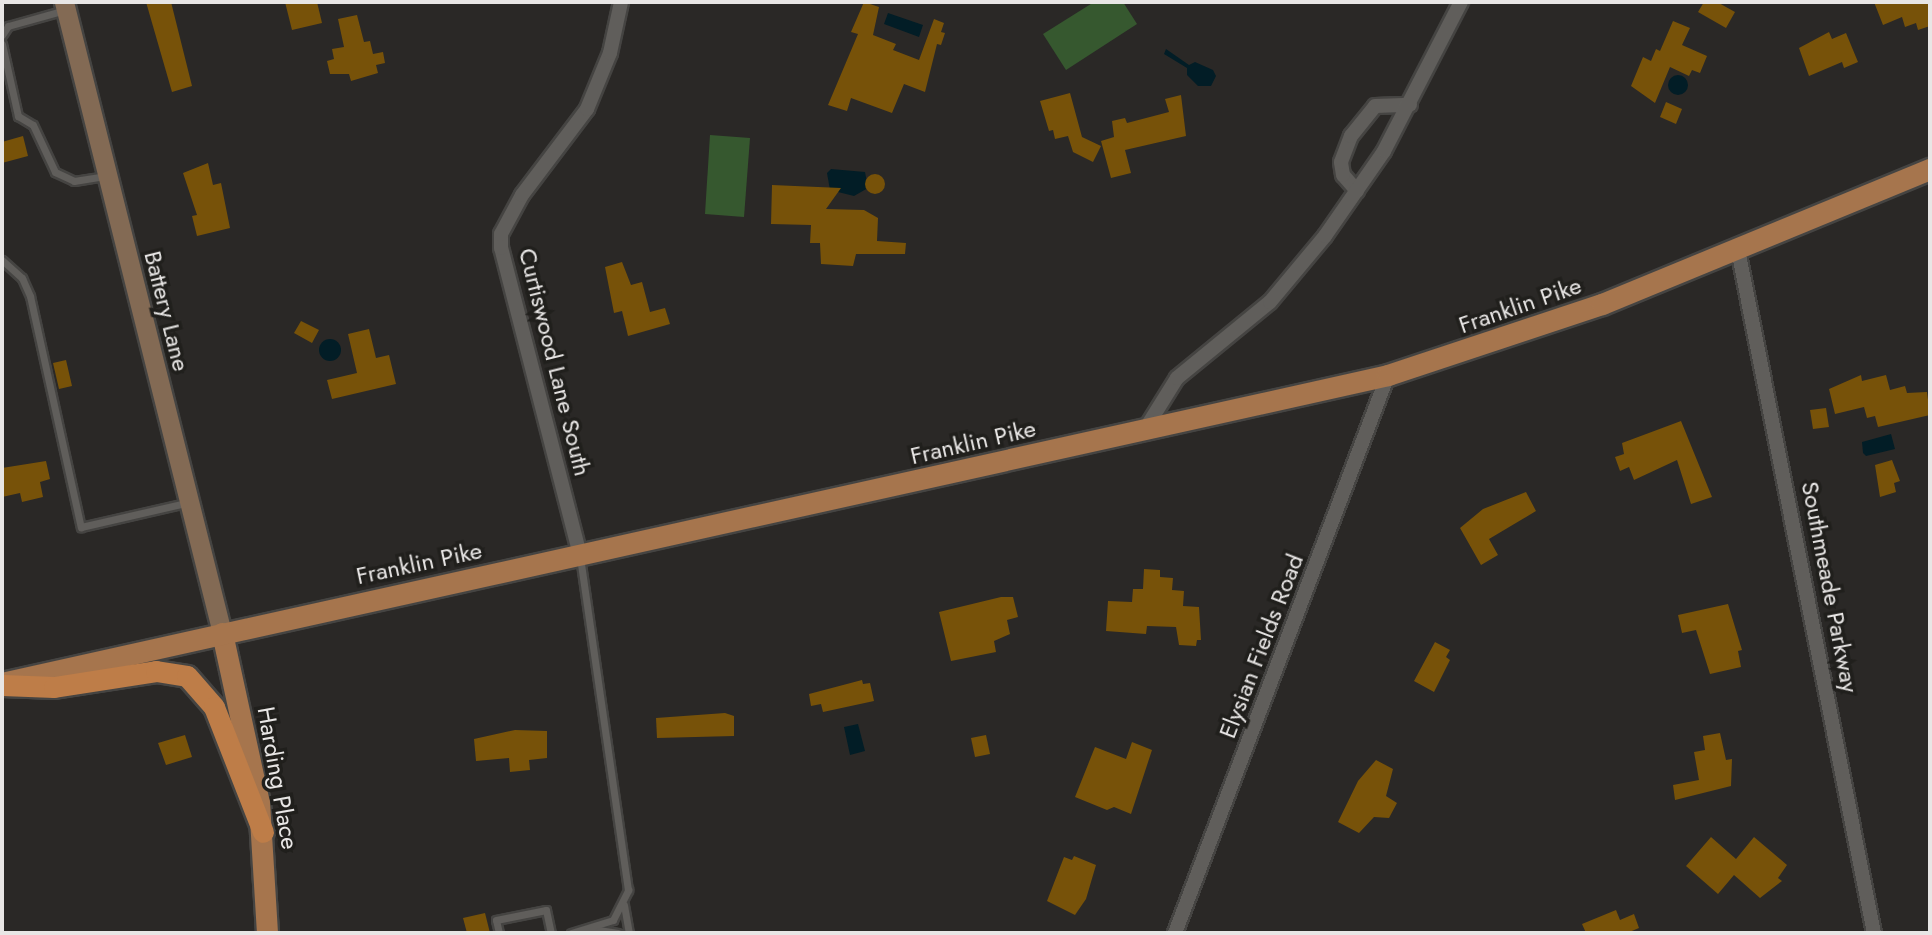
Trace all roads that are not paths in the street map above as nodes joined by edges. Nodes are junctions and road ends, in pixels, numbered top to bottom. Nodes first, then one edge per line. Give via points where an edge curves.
1 (621, 2) edge
2 (1461, 2) edge
3 (65, 6) edge
4 (2, 35) edge
5 (2, 44) edge
6 (1410, 105) junction
7 (1930, 169) edge
8 (108, 175) junction
9 (1357, 191) junction
10 (1738, 250) junction
11 (2, 260) edge
12 (1388, 375) junction
13 (1144, 431) junction
14 (190, 502) junction
15 (580, 555) junction
16 (222, 633) junction
17 (2, 684) edge
18 (263, 832) junction
19 (624, 905) junction
20 (592, 929) junction
21 (267, 933) edge
22 (499, 933) edge
23 (551, 933) edge
24 (571, 933) edge
25 (618, 933) edge
26 (629, 933) edge
27 (1175, 933) edge
28 (1874, 933) edge

1 - 15 street, Curtiswood Lane South via 610,53 587,109 522,195 501,234
2 - 6 street
3 - 4 lane via 8,26
3 - 8 main road, Battery Lane
5 - 8 lane via 18,116 33,125 55,172 74,181
6 - 9 street
6 - 9 street via 1375,106 1351,136 1341,162 1343,174
7 - 10 main road, Franklin Pike
8 - 14 main road, Battery Lane
9 - 13 street via 1270,302 1177,379
10 - 12 main road, Franklin Pike via 1541,327
10 - 28 street, Southmeade Parkway
11 - 14 lane via 22,278 30,296 81,527
12 - 13 main road, Franklin Pike
12 - 27 street, Elysian Fields Road
13 - 15 main road, Franklin Pike
14 - 16 main road, Battery Lane
15 - 16 main road, Franklin Pike
15 - 19 lane via 619,812 628,890
16 - 17 main road, Franklin Pike
16 - 18 main road, Harding Place
17 - 18 highway via 54,687 156,671 187,676 214,707
18 - 21 main road, Harding Place
19 - 20 lane via 612,920
19 - 26 lane
20 - 24 lane
20 - 25 lane
22 - 23 lane via 496,920 546,910

